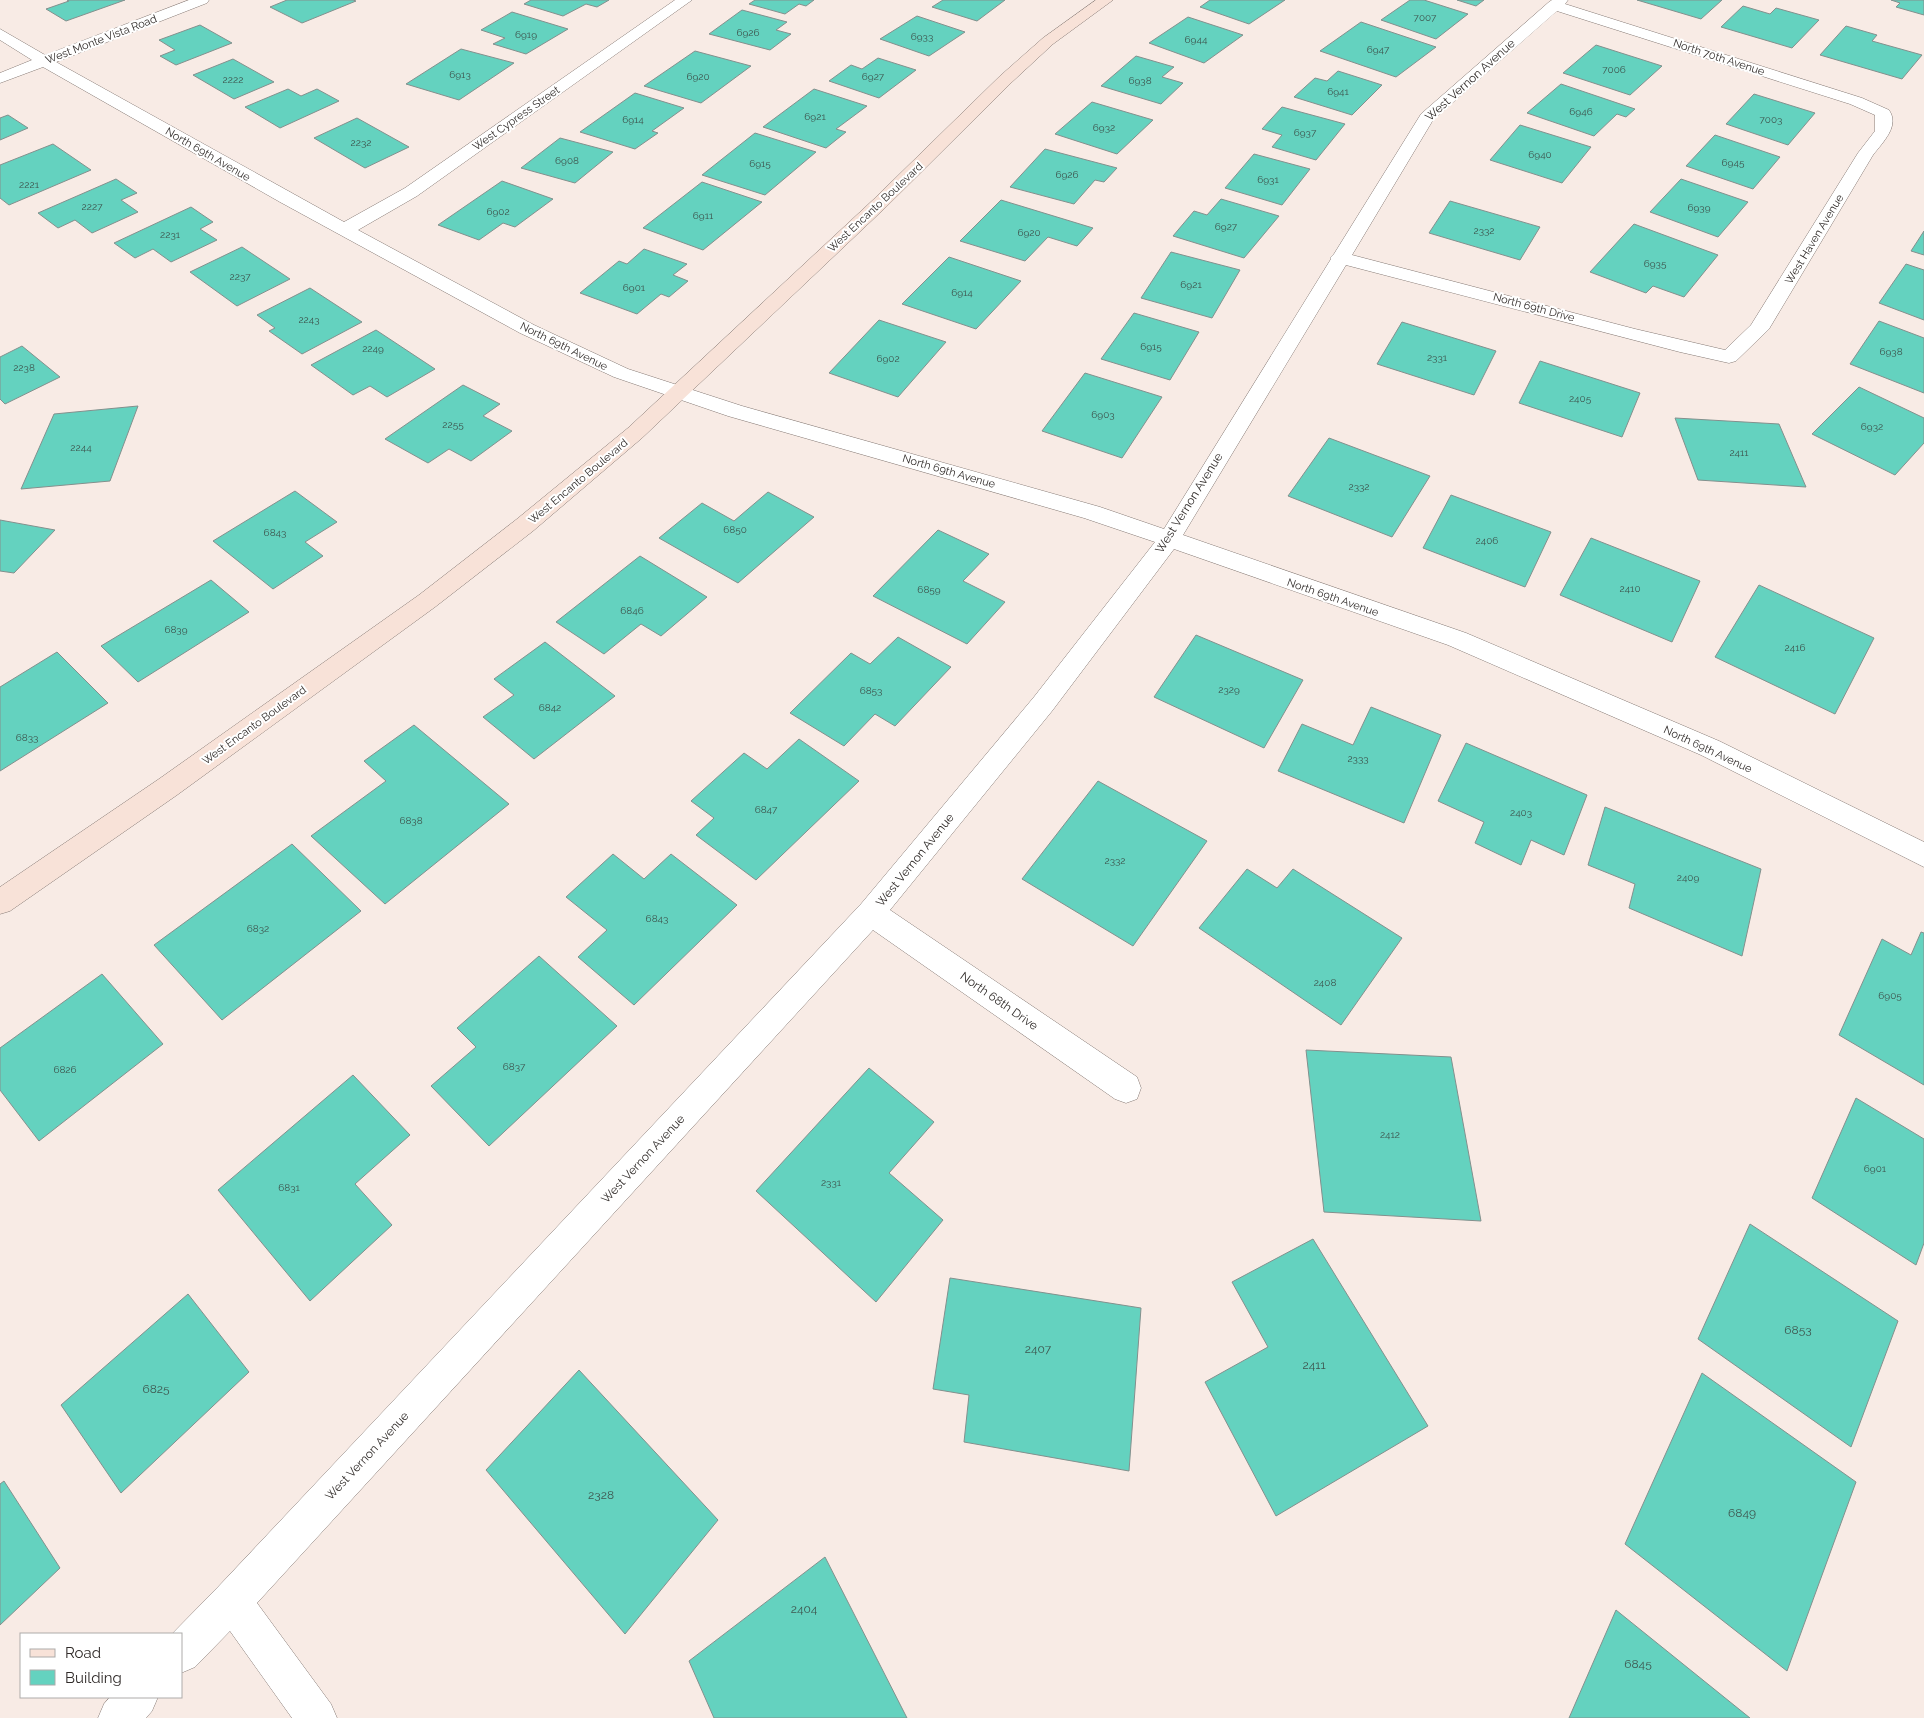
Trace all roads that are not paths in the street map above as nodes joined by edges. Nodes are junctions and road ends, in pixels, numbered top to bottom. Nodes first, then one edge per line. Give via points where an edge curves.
1 (202, 0) edge
2 (685, 0) edge
3 (1106, 0) edge
4 (1557, 3) edge
5 (0, 34) edge
6 (44, 61) junction
7 (0, 78) edge
8 (1883, 114) joint
9 (344, 230) junction
10 (1339, 258) junction
11 (1729, 357) joint
12 (679, 392) junction
13 (1169, 540) junction
14 (1924, 855) edge
15 (0, 902) edge
16 (872, 913) junction
17 (1126, 1088) dead end
18 (232, 1601) junction
19 (182, 1652) edge
20 (137, 1698) edge
21 (118, 1718) edge
22 (317, 1718) edge

1 - 6 street, West Monte Vista Road
2 - 9 street, West Cypress Street via 411,192
3 - 12 street, West Encanto Boulevard via 1048,41 1013,73
4 - 8 street, North 70th Avenue via 1856,101
4 - 10 street, West Vernon Avenue via 1427,117
5 - 6 street, North 69th Avenue
6 - 7 street, West Monte Vista Road
6 - 9 street, North 69th Avenue
8 - 11 street, West Haven Avenue via 1883,131 1866,153 1759,329
9 - 12 street, North 69th Avenue via 575,353 621,373
10 - 11 street, North 69th Drive via 1422,276 1672,345
10 - 13 street, West Vernon Avenue
12 - 13 street, North 69th Avenue via 735,411 1092,512
12 - 15 street, West Encanto Boulevard via 540,513 427,601 168,787
13 - 14 street, North 69th Avenue via 1457,639 1710,748
13 - 16 street, West Vernon Avenue via 1043,704
16 - 17 street, North 68th Drive
16 - 18 street, West Vernon Avenue
18 - 19 street, West Vernon Avenue
18 - 22 street
20 - 21 street

